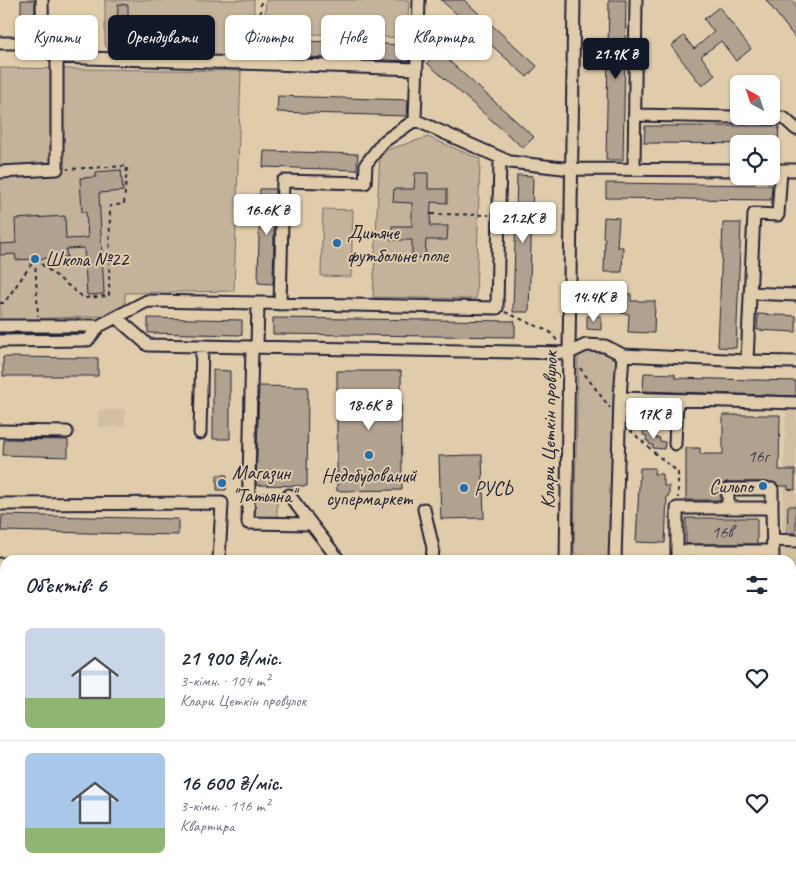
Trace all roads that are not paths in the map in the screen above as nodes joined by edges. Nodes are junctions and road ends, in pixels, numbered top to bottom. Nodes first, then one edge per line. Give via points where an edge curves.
1 (42, 0) edge
2 (419, 0) edge
3 (574, 0) edge
4 (636, 0) edge
5 (42, 15) edge
6 (0, 43) edge
7 (15, 43) edge
8 (98, 58) edge
9 (56, 60) edge
10 (416, 69) junction
11 (635, 115) junction
12 (414, 120) junction
13 (796, 128) edge
14 (500, 158) junction
15 (571, 170) junction
16 (634, 170) junction
17 (730, 170) edge
18 (780, 170) edge
19 (796, 170) edge
20 (0, 172) edge
21 (777, 185) edge
22 (750, 293) junction
23 (796, 295) edge
24 (258, 303) junction
25 (280, 304) junction
26 (116, 317) junction
27 (0, 326) edge
28 (98, 326) junction
29 (0, 340) edge
30 (202, 346) junction
31 (255, 347) junction
32 (569, 353) junction
33 (623, 355) junction
34 (747, 361) junction
35 (796, 362) edge
36 (620, 398) junction
37 (677, 400) junction
38 (796, 403) edge
39 (0, 431) edge
40 (67, 432) dead end
41 (200, 433) dead end
42 (675, 444) dead end
43 (289, 495) dead end
44 (0, 504) edge
45 (728, 508) junction
46 (772, 508) junction
47 (424, 509) dead end
48 (311, 524) junction
49 (796, 541) edge
50 (773, 550) edge
51 (219, 555) edge
52 (335, 555) edge
53 (432, 555) edge
54 (566, 555) edge
55 (615, 555) edge
56 (677, 555) edge

1 - 5 street
2 - 10 street
3 - 15 street, Клари Цеткін провулок
4 - 11 street
6 - 7 street
8 - 10 street
9 - 20 street via 57,169
10 - 12 street
11 - 13 street via 784,118
11 - 16 street
12 - 14 street
12 - 25 street via 383,142 366,164 365,183 283,181
14 - 15 street
14 - 25 street via 497,308
15 - 16 street
15 - 32 street, Клари Цеткін провулок
16 - 17 street
18 - 19 street
21 - 22 street via 778,215 754,214
22 - 23 street
22 - 34 street
24 - 25 street
24 - 26 street via 147,301
24 - 31 street
26 - 28 street
26 - 30 street via 148,344
27 - 28 street
28 - 29 street via 88,340
30 - 31 street
30 - 41 street
31 - 32 street
31 - 48 street via 248,523
32 - 33 street via 586,345 605,346
32 - 54 street, Клари Цеткін провулок
33 - 34 street
33 - 36 street
34 - 35 street
36 - 37 street
36 - 55 street
37 - 38 street
37 - 42 street
39 - 40 street
43 - 48 street
44 - 51 street via 222,503
45 - 46 street
45 - 46 street via 728,489 772,489
45 - 56 street via 678,508
46 - 50 street
47 - 53 street
48 - 52 street
49 - 50 street
50 - 56 street

